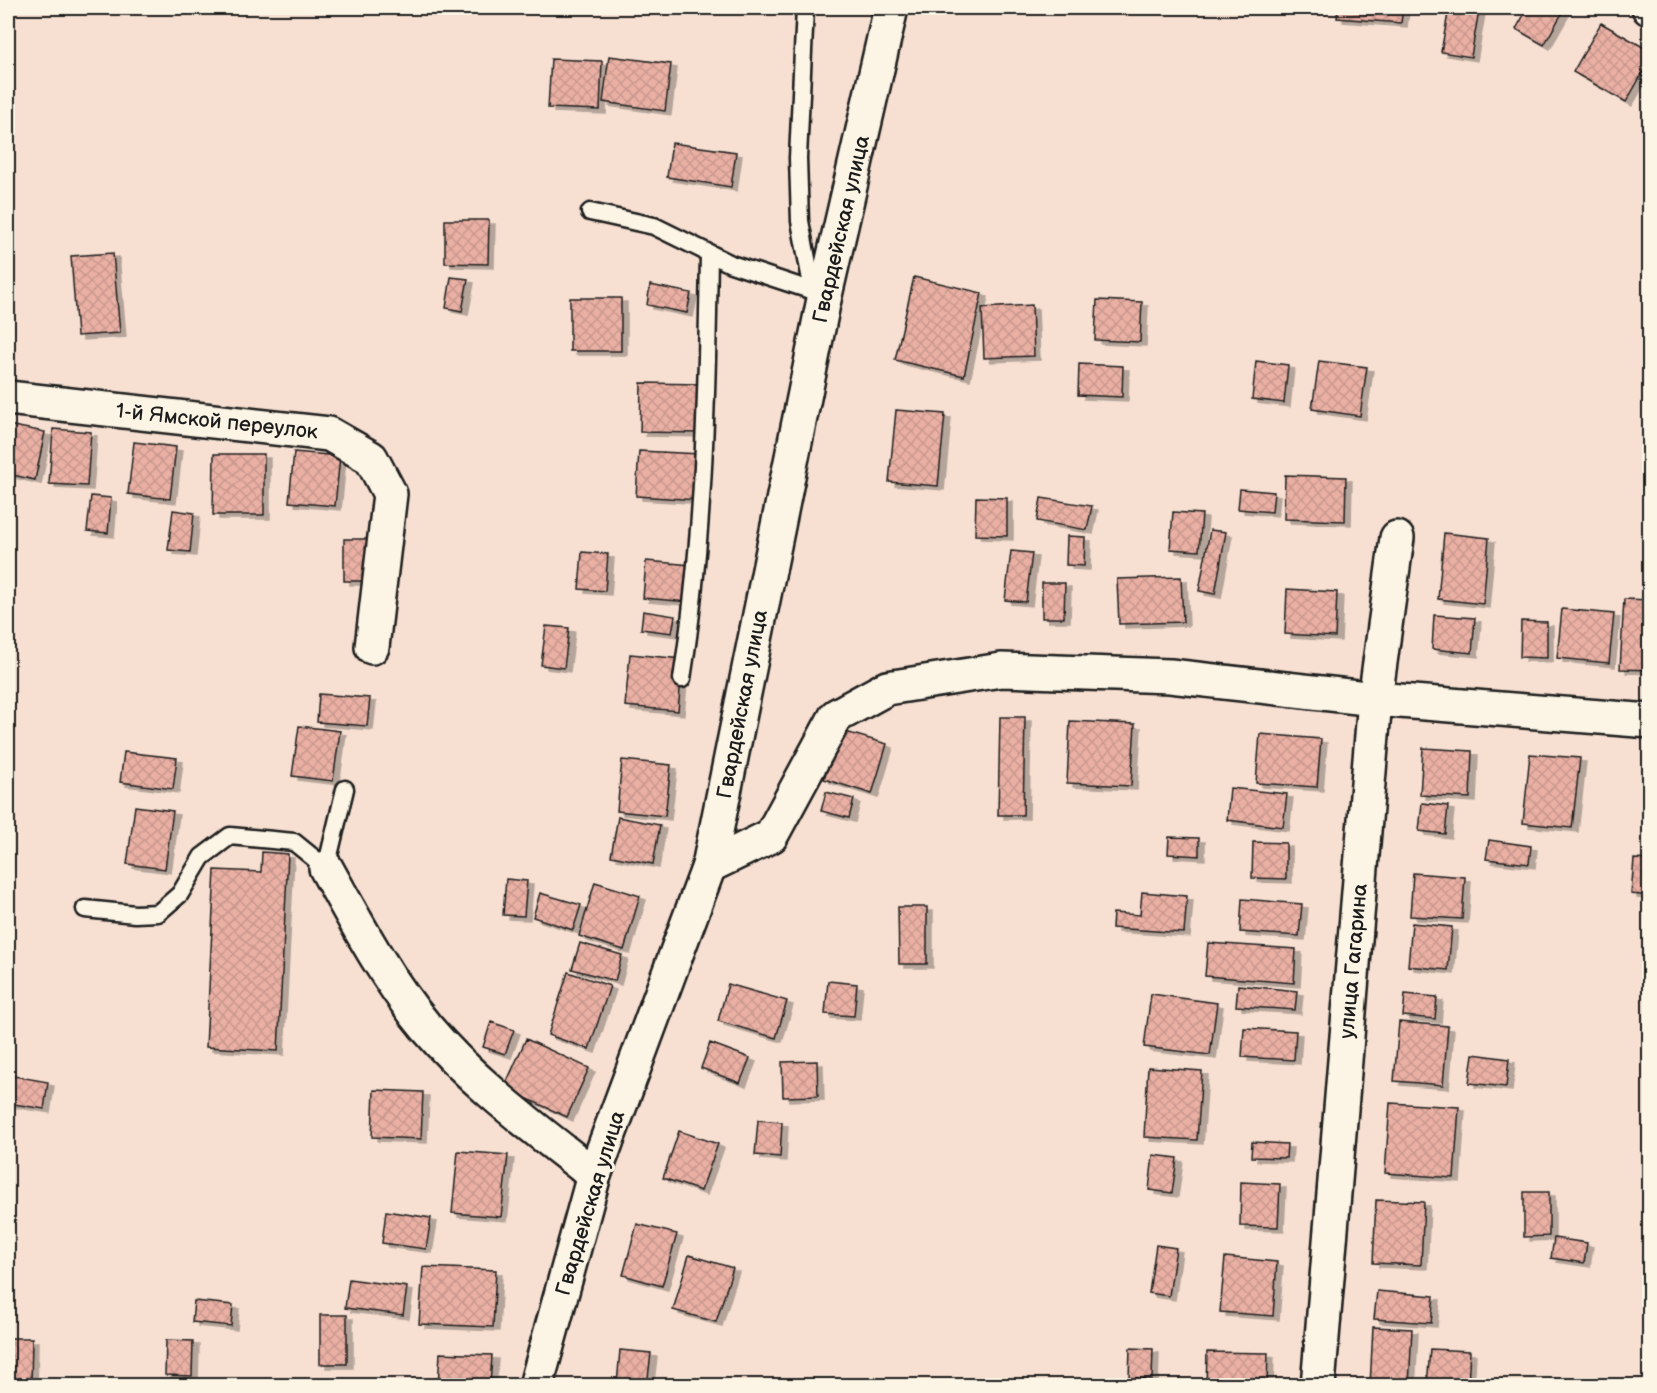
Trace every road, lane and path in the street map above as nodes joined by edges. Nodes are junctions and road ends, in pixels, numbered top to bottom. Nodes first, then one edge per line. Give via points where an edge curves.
1 (805, 8) edge
2 (891, 8) edge
3 (590, 212) dead end
4 (709, 253) junction
5 (818, 297) junction
6 (8, 398) edge
7 (1397, 538) dead end
8 (372, 647) dead end
9 (682, 679) dead end
10 (1375, 699) junction
11 (1650, 721) edge
12 (345, 789) dead end
13 (709, 866) junction
14 (326, 868) junction
15 (85, 909) dead end
16 (594, 1175) junction
17 (536, 1386) edge
18 (1318, 1386) edge

1 - 5 lane via 798,158 800,221
2 - 5 street, Гвардейская улица
3 - 4 lane via 654,226
4 - 5 lane
4 - 9 lane via 703,483 694,606
5 - 13 street, Гвардейская улица
6 - 8 street, 1-й Ямской переулок via 329,434 371,458 390,494
7 - 10 street, улица Гагарина
10 - 11 street
10 - 13 street via 1170,676 1001,670 887,688 836,716 771,836
10 - 18 street, улица Гагарина
12 - 14 lane
13 - 16 street, Гвардейская улица
14 - 15 lane via 294,842 230,836 202,857 180,894 158,913
14 - 16 street via 371,947 426,1027 493,1094
16 - 17 street, Гвардейская улица

